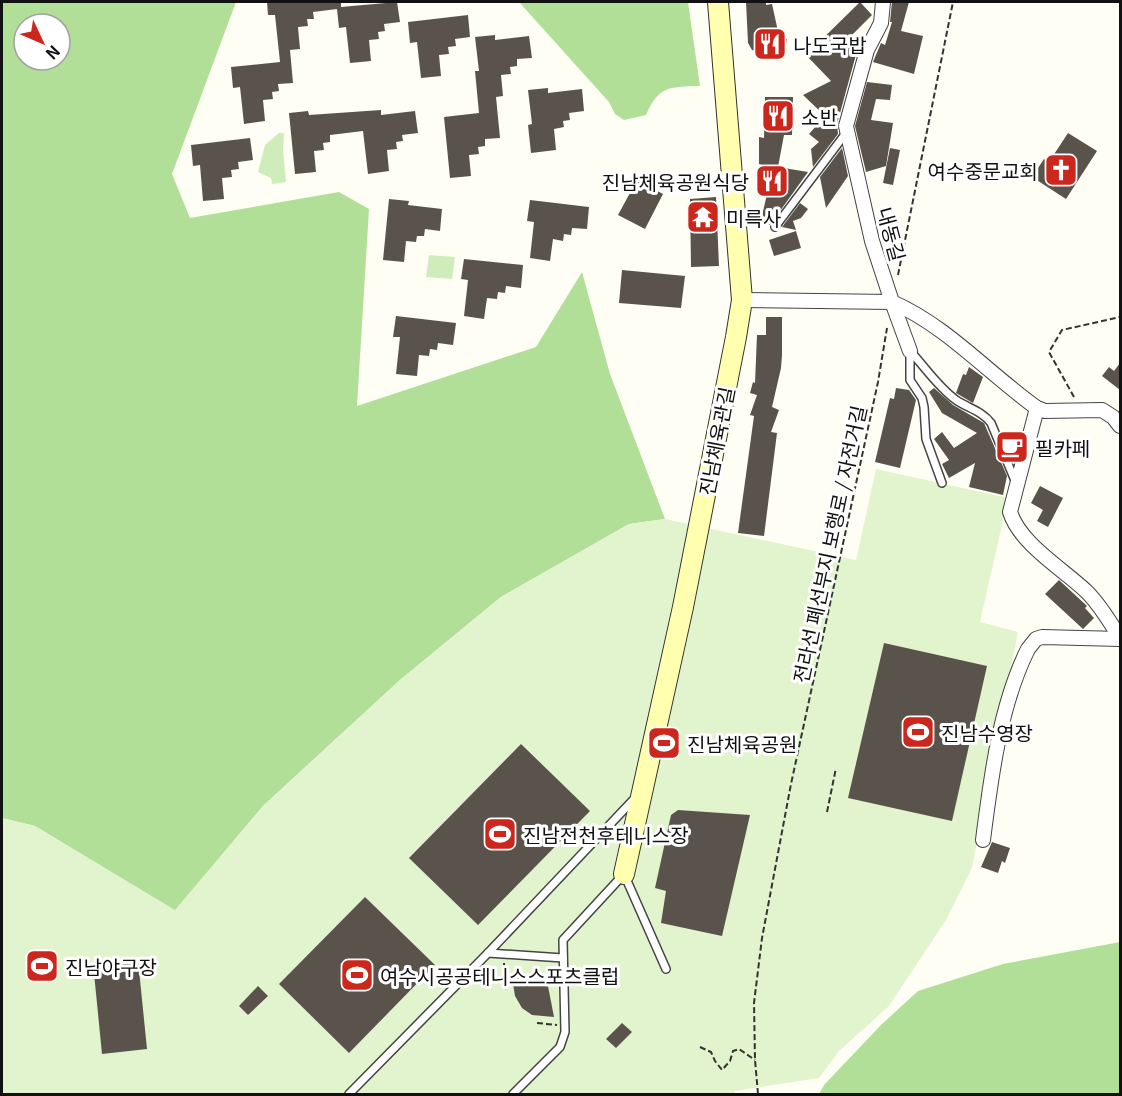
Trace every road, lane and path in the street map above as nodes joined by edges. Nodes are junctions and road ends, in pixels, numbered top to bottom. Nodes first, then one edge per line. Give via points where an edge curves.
1 (718, 2) edge
2 (883, 2) edge
3 (953, 2) edge
4 (847, 130) junction
5 (775, 227) dead end
6 (742, 300) junction
7 (892, 302) junction
8 (1120, 317) edge
9 (910, 351) junction
10 (1037, 408) junction
11 (1076, 410) junction
12 (1120, 426) edge
13 (942, 483) dead end
14 (1017, 484) junction
15 (1120, 638) edge
16 (836, 768) dead end
17 (644, 789) junction
18 (827, 812) dead end
19 (983, 840) dead end
20 (624, 874) junction
21 (488, 953) junction
22 (563, 958) junction
23 (666, 969) dead end
24 (504, 970) dead end
25 (506, 990) dead end
26 (537, 1023) dead end
27 (555, 1025) dead end
28 (700, 1047) dead end
29 (755, 1060) junction
30 (349, 1095) edge
31 (513, 1095) edge
32 (758, 1095) edge

1 - 6 street, 진남체육관길
2 - 4 street, 내동길 via 880,23 867,50 847,118
3 - 7 path, 전라선 폐선부지 보행로 / 자전거길
4 - 5 lane
4 - 7 street, 내동길 via 872,241
6 - 7 street
6 - 17 street, 진남체육관길
7 - 9 street, 내동길
7 - 10 street via 931,324
7 - 29 path, 전라선 폐선부지 보행로 / 자전거길 via 762,938 754,1003
8 - 11 path via 1062,330 1049,352 1074,395
9 - 13 lane via 910,380 922,398 926,439
9 - 14 lane via 956,400 987,418
10 - 11 street
10 - 14 street
11 - 12 street via 1108,412
14 - 15 street via 1010,512 1014,524 1093,599
15 - 19 street via 1042,637 1028,649 1003,722
16 - 18 path
17 - 20 street, 진남체육관길
17 - 21 lane
20 - 22 lane via 562,940
20 - 23 lane
21 - 22 lane
21 - 30 lane
22 - 31 lane via 566,1032 560,1047
24 - 25 path
26 - 27 path
28 - 29 path via 711,1052 722,1070 733,1051 739,1049
29 - 32 path, 전라선 폐선부지 보행로 / 자전거길

